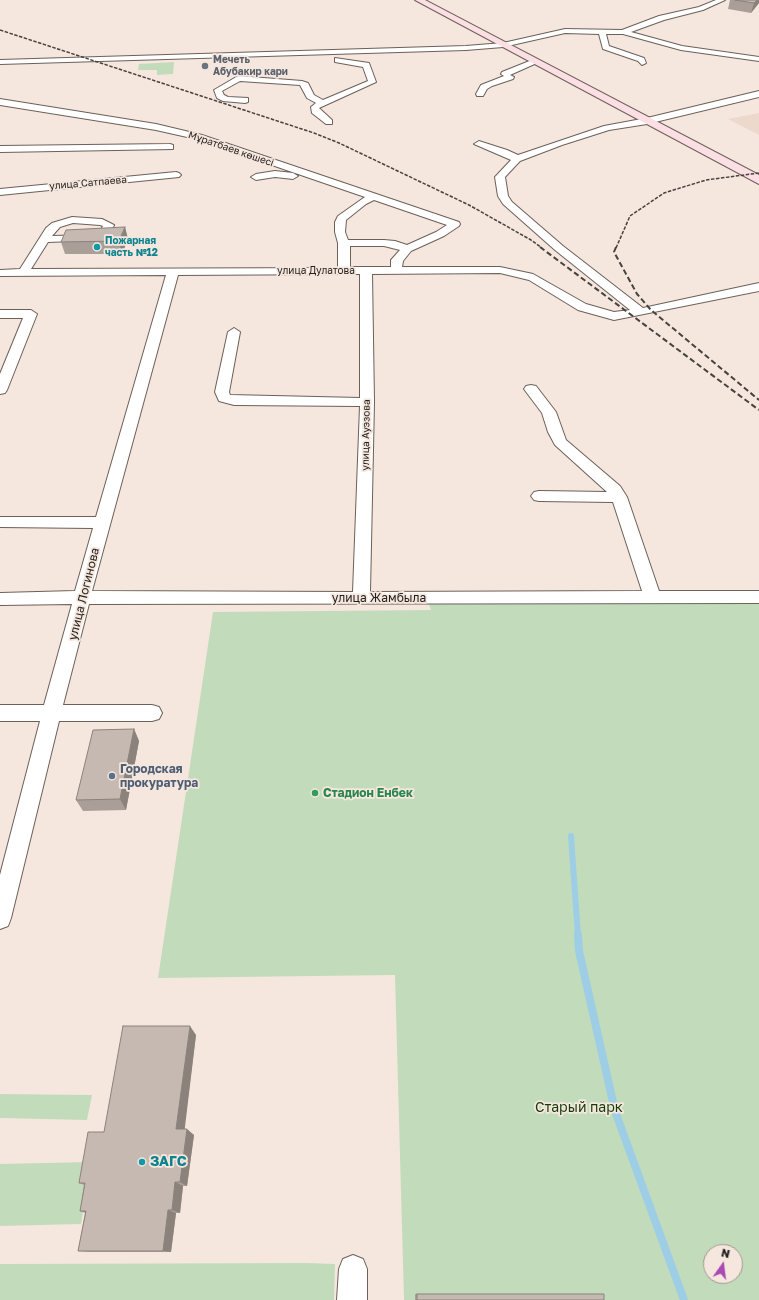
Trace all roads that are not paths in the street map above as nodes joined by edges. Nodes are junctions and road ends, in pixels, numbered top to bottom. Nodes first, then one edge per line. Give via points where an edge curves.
1 (419, 0) edge
2 (722, 0) edge
3 (602, 32) junction
4 (624, 32) junction
5 (503, 45) junction
6 (328, 52) junction
7 (240, 54) junction
8 (759, 59) edge
9 (0, 62) edge
10 (535, 62) junction
11 (642, 63) dead end
12 (238, 78) junction
13 (480, 94) dead end
14 (759, 94) edge
15 (245, 100) dead end
16 (0, 102) edge
17 (320, 103) junction
18 (647, 121) junction
19 (329, 122) dead end
20 (479, 144) dead end
21 (170, 147) dead end
22 (0, 149) edge
23 (517, 159) junction
24 (176, 175) dead end
25 (256, 177) dead end
26 (759, 180) edge
27 (0, 192) edge
28 (372, 197) junction
29 (362, 202) junction
30 (44, 239) junction
31 (344, 243) junction
32 (407, 249) junction
33 (344, 271) junction
34 (366, 271) junction
35 (24, 272) junction
36 (173, 272) junction
37 (396, 272) junction
38 (0, 273) edge
39 (759, 287) edge
40 (641, 312) junction
41 (0, 314) edge
42 (234, 332) dead end
43 (531, 389) dead end
44 (0, 390) edge
45 (367, 402) junction
46 (539, 496) dead end
47 (619, 497) junction
48 (0, 522) edge
49 (102, 523) junction
50 (653, 597) junction
51 (759, 597) edge
52 (361, 598) junction
53 (0, 599) edge
54 (81, 599) junction
55 (52, 712) junction
56 (0, 713) edge
57 (152, 713) dead end
58 (0, 918) edge
59 (353, 1269) dead end
60 (352, 1300) edge

1 - 5 street
2 - 4 street via 701,9 662,18
3 - 4 street
3 - 5 street via 565,31
3 - 11 street via 606,47 641,60
4 - 8 street via 681,48
5 - 6 street
5 - 10 street
6 - 7 street
6 - 17 street via 334,59 367,66 372,82
7 - 9 street
7 - 12 street via 234,66
10 - 13 street via 505,74 510,77 488,84
10 - 18 street
12 - 15 street via 218,90 218,94 226,99
12 - 17 street via 305,84 310,96
14 - 18 street
16 - 28 street, Мұратбаев көшесі via 174,130
17 - 19 street via 315,107 315,111
18 - 23 street via 607,128
18 - 26 street
20 - 23 street
21 - 22 street
23 - 40 street via 500,177 503,196 508,204 559,248
24 - 27 street, улица Сатпаева
25 - 29 street via 275,174 294,176
28 - 29 street
28 - 32 street, Мұратбаев көшесі via 455,224
29 - 31 street via 340,222
30 - 30 street via 56,225 66,221 102,222 109,225 106,232 97,238
30 - 35 street
31 - 32 street via 384,243
31 - 33 street
32 - 37 street via 397,260
33 - 34 street, улица Дулатова
33 - 36 street, улица Дулатова
34 - 37 street, улица Дулатова
34 - 45 street, улица Ауэзова
35 - 36 street, улица Дулатова
35 - 38 street, улица Дулатова
36 - 49 street, улица Логинова
37 - 40 street, улица Дулатова via 506,271 540,280 582,307 605,315 620,316
39 - 40 street, улица Дулатова
41 - 44 street via 31,314
42 - 45 street via 222,392 224,398 234,401
43 - 47 street via 549,412 560,442 600,476
45 - 52 street, улица Ауэзова
46 - 47 street
47 - 50 street
48 - 49 street
49 - 54 street, улица Логинова
50 - 51 street, улица Жамбыла
50 - 52 street, улица Жамбыла
52 - 54 street, улица Жамбыла via 152,596
53 - 54 street, улица Жамбыла
54 - 55 street, улица Логинова
55 - 56 street
55 - 57 street
55 - 58 street, улица Логинова
59 - 60 street

